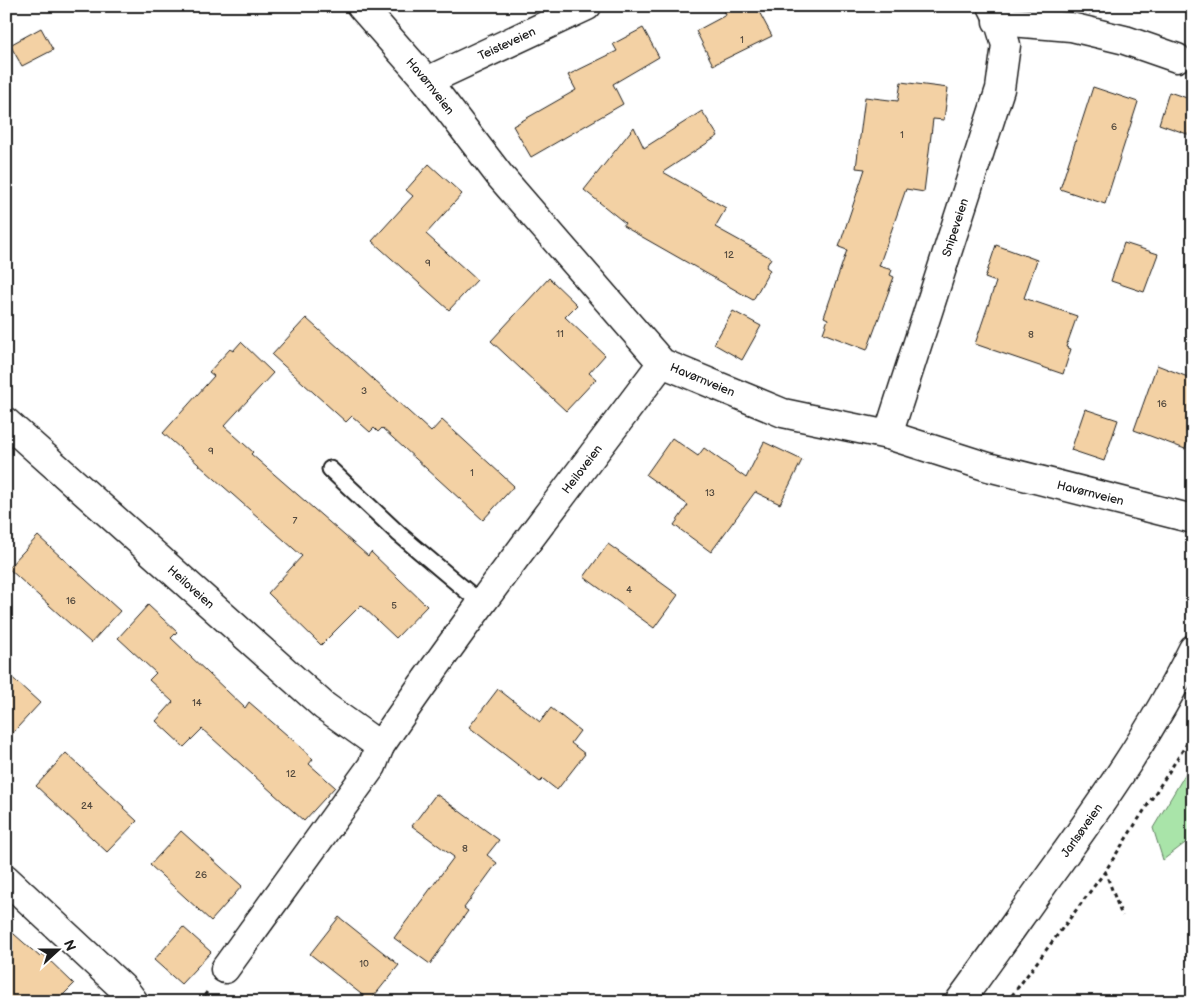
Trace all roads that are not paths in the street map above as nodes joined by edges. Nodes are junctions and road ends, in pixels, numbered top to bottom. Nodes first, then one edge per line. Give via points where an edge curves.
1 (361, 6) edge
2 (586, 6) edge
3 (994, 14) edge
4 (1177, 58) dead end
5 (427, 81) junction
6 (662, 363) junction
7 (6, 422) edge
8 (888, 435) junction
9 (330, 469) dead end
10 (1193, 519) edge
11 (482, 604) junction
12 (1193, 649) edge
13 (380, 746) junction
14 (6, 879) edge
15 (225, 970) dead end
16 (134, 1002) edge
17 (958, 1002) edge

1 - 5 street, Havørnveien
2 - 5 street, Teisteveien
3 - 4 street, Snipeveien via 1071,27 1125,40
3 - 8 street, Snipeveien via 1006,45 1000,89
5 - 6 street, Havørnveien via 500,176
6 - 8 street, Havørnveien via 783,413
6 - 11 street, Heiloveien
7 - 13 street, Heiloveien via 324,706
8 - 10 street, Havørnveien via 988,467
9 - 11 lane via 399,534
11 - 13 street, Heiloveien
12 - 17 street, Jarlsøveien via 1125,768
13 - 15 street, Heiloveien via 372,766
14 - 16 street

